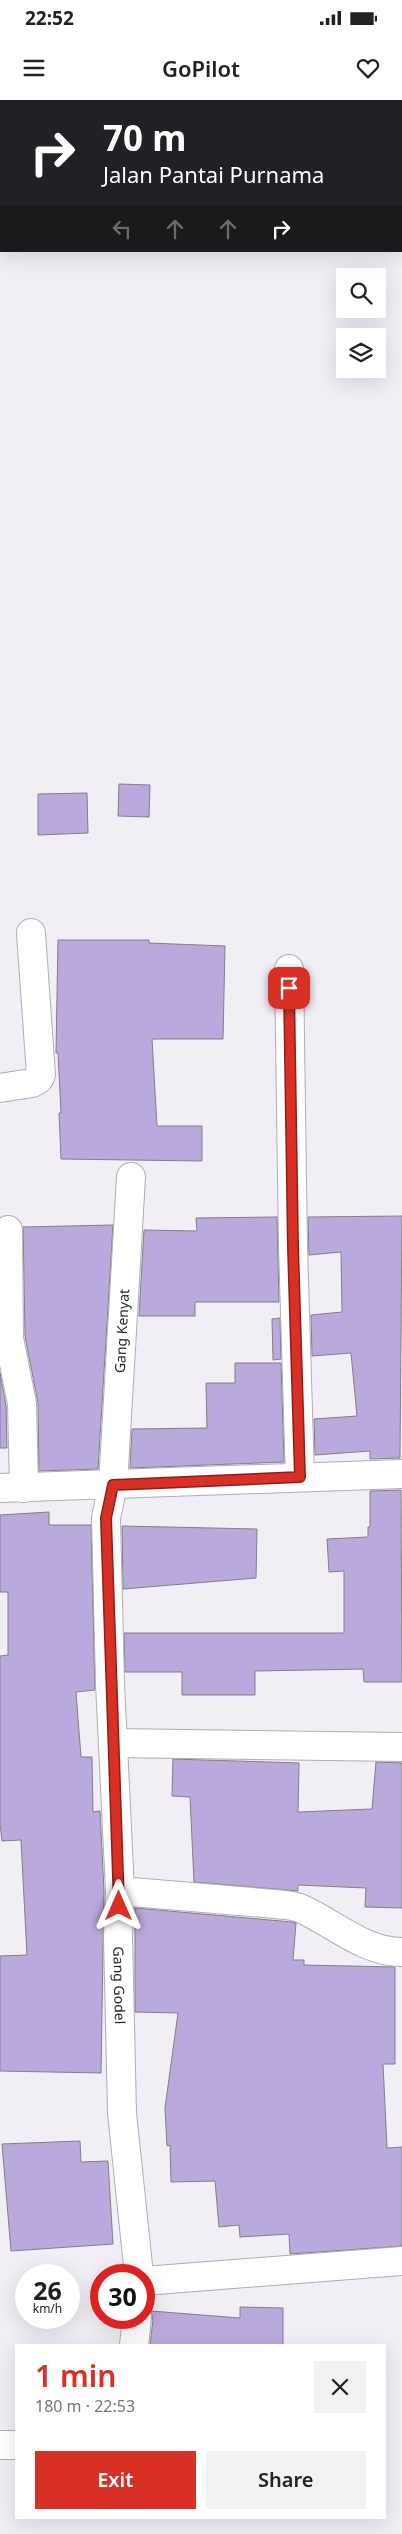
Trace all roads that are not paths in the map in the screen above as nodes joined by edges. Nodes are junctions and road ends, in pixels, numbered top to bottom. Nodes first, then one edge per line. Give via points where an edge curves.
1 (31, 933) dead end
2 (289, 969) dead end
3 (0, 1088) edge
4 (131, 1177) dead end
5 (8, 1230) dead end
6 (402, 1474) edge
7 (300, 1477) junction
8 (113, 1485) junction
9 (12, 1488) edge
10 (113, 1743) junction
11 (402, 1747) edge
12 (120, 1891) junction
13 (402, 1952) edge
14 (402, 2262) edge
15 (138, 2264) edge
16 (155, 2280) edge
17 (136, 2329) edge
18 (134, 2344) edge
19 (0, 2445) edge
20 (15, 2445) edge

1 - 3 street via 41,1075 32,1083
2 - 7 street
4 - 8 street, Gang Kenyat
5 - 9 street via 10,1338 22,1404
6 - 7 street
7 - 8 street
8 - 9 street
8 - 10 street, Gang Godel via 106,1518
10 - 11 street
10 - 12 street, Gang Godel
12 - 13 street via 300,1908 358,1941 375,1948
12 - 15 street, Gang Godel via 122,2113
14 - 16 street
17 - 18 street
19 - 20 street

